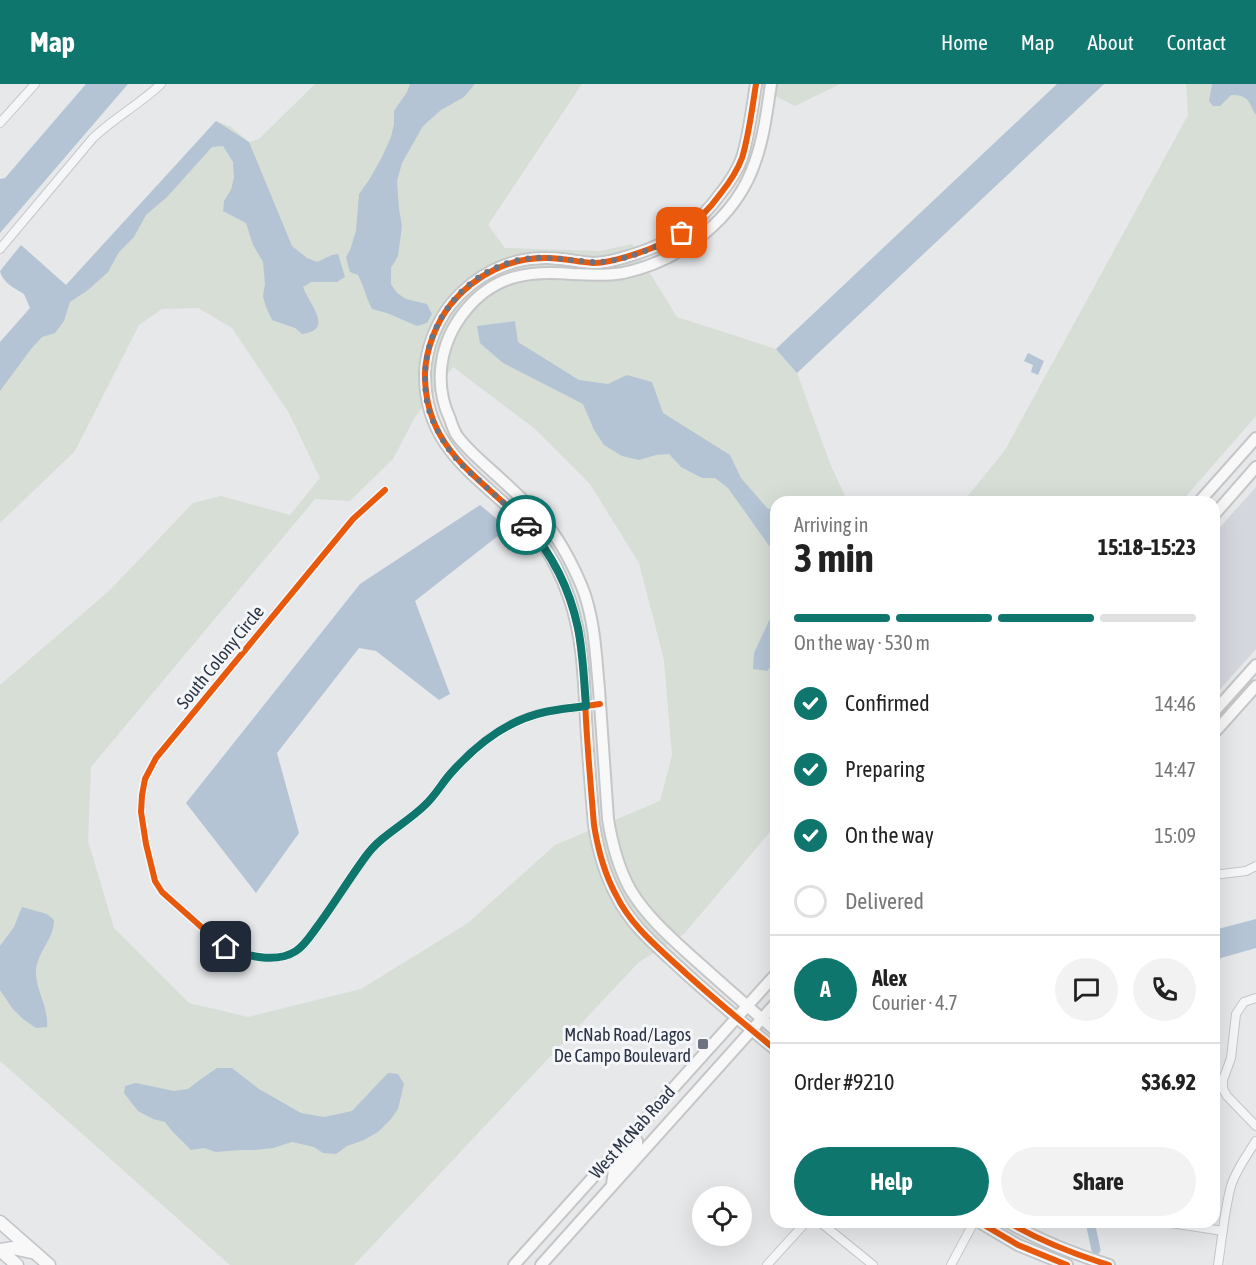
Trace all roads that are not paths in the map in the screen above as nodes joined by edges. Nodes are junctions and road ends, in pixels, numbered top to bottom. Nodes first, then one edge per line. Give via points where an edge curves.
1 (35, 84) edge
2 (161, 84) edge
3 (756, 84) edge
4 (771, 84) edge
5 (0, 123) edge
6 (0, 249) edge
7 (454, 428) junction
8 (1256, 438) edge
9 (448, 449) junction
10 (1256, 467) edge
11 (385, 490) dead end
12 (1203, 496) edge
13 (1220, 508) edge
14 (1256, 664) edge
15 (1256, 686) edge
16 (600, 704) junction
17 (1220, 705) edge
18 (586, 706) junction
19 (1220, 726) edge
20 (604, 771) junction
21 (590, 772) junction
22 (1256, 866) edge
23 (1220, 874) edge
24 (770, 980) edge
25 (1256, 998) edge
26 (746, 1006) junction
27 (770, 1009) edge
28 (736, 1017) junction
29 (761, 1018) junction
30 (770, 1026) edge
31 (752, 1030) junction
32 (770, 1045) edge
33 (1256, 1126) edge
34 (631, 1134) junction
35 (1256, 1141) edge
36 (612, 1185) junction
37 (0, 1222) edge
38 (801, 1228) edge
39 (827, 1228) edge
40 (971, 1228) edge
41 (990, 1228) edge
42 (1018, 1228) edge
43 (1203, 1228) edge
44 (1223, 1231) junction
45 (0, 1237) edge
46 (17, 1237) junction
47 (0, 1250) edge
48 (36, 1253) junction
49 (17, 1265) edge
50 (50, 1265) edge
51 (514, 1265) edge
52 (541, 1265) edge
53 (767, 1265) edge
54 (873, 1265) edge
55 (951, 1265) edge
56 (1067, 1265) edge
57 (1109, 1265) edge
58 (1218, 1265) edge

1 - 5 street
2 - 6 street via 93,138
3 - 9 street via 741,160 724,189 694,225 669,241 619,259 594,263 537,258 514,262 486,273 462,290 444,312 425,362 430,416
4 - 7 street via 755,165 742,190 705,234 651,266 593,276 518,275 494,285 474,300 456,322 440,368 446,412
7 - 9 street
7 - 16 street via 472,453 550,528 572,564 593,627
8 - 12 street
9 - 18 street via 514,512 538,539 558,571 578,628
10 - 13 street
11 - 18 street, South Colony Circle via 352,519 156,758 145,779 141,812 155,881 162,892 226,947 248,955 286,956 306,942 368,853 427,803 472,752 517,721 544,712
14 - 17 street
15 - 19 street
16 - 18 street, South Colony Circle
16 - 20 street
18 - 21 street
20 - 21 street
20 - 26 street via 612,842 630,890 663,930
21 - 28 street via 598,849 617,897 652,942
22 - 23 street
24 - 26 street, West McNab Road
25 - 33 street via 1244,1002 1236,1014 1223,1089
26 - 28 street, West McNab Road
26 - 29 street
27 - 29 street, West McNab Road
28 - 31 street
28 - 34 street, West McNab Road
29 - 30 street
29 - 31 street, West McNab Road
31 - 32 street
31 - 36 street, West McNab Road
34 - 36 street via 637,1145 614,1170
34 - 51 street, West McNab Road
35 - 44 street via 1232,1185
36 - 52 street, West McNab Road
37 - 46 main road
38 - 53 street
39 - 54 street
40 - 55 street
41 - 56 street via 1018,1245
42 - 57 street via 1071,1253
43 - 44 street
44 - 58 street
45 - 46 main road
46 - 48 main road
47 - 48 main road via 14,1248
47 - 49 main road
48 - 50 main road

